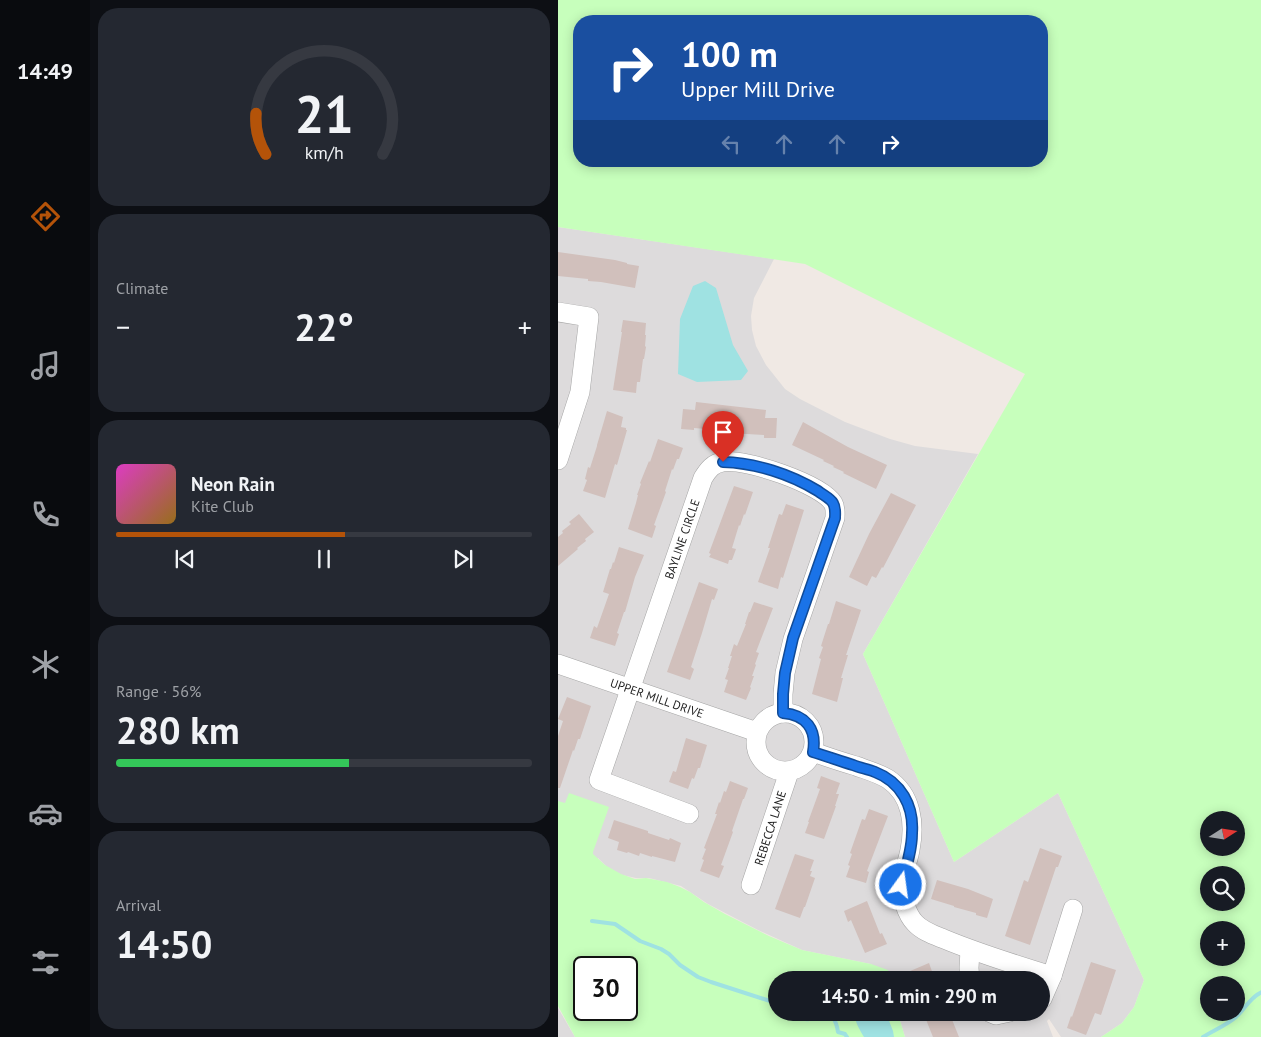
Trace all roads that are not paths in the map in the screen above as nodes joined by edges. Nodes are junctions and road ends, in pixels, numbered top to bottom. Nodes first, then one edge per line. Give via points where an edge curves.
1 (558, 312) edge
2 (558, 460) edge
3 (558, 664) edge
4 (630, 689) junction
5 (783, 713) junction
6 (757, 732) junction
7 (813, 752) junction
8 (789, 772) junction
9 (689, 814) dead end
10 (752, 885) dead end
11 (1073, 910) dead end
12 (970, 950) junction
13 (969, 971) edge
14 (1052, 976) junction
15 (1050, 980) edge

1 - 2 street via 589,317 580,392
3 - 4 street, UPPER MILL DRIVE
4 - 5 street, BAYLINE CIRCLE via 703,478 715,465 739,462 806,484 827,497 835,510 793,638 785,673
4 - 6 street, UPPER MILL DRIVE
4 - 9 street, BAYLINE CIRCLE via 599,780
5 - 6 street via 767,718
5 - 7 street via 792,714 808,724 813,733
6 - 8 street via 755,742 762,761 769,768
7 - 8 street via 804,765
7 - 12 street via 876,772 899,788 912,818 910,850 901,885 908,911 914,922 925,930
8 - 10 street, REBECCA LANE
11 - 14 street
12 - 13 street
12 - 14 street
14 - 15 street

